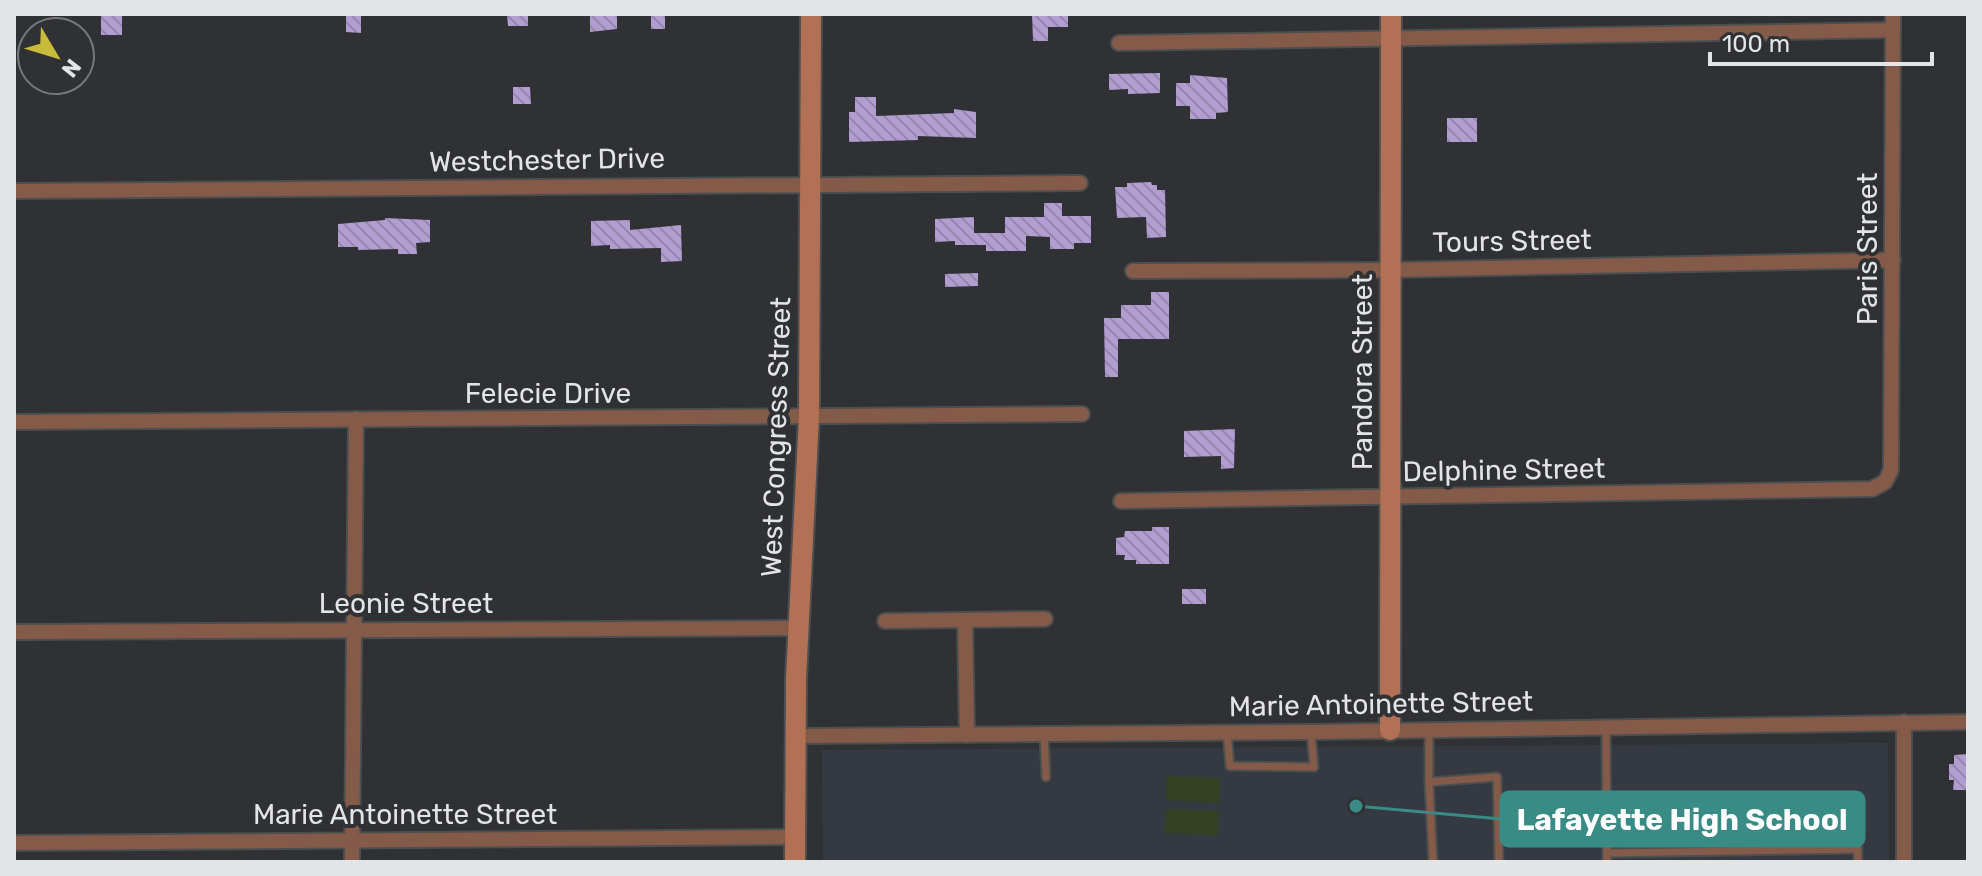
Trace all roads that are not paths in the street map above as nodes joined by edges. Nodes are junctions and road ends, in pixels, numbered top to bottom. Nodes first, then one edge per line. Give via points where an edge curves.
1 (811, 14) edge
2 (1391, 14) edge
3 (1893, 14) edge
4 (1893, 30) junction
5 (1391, 39) junction
6 (1119, 43) dead end
7 (809, 183) junction
8 (1080, 183) dead end
9 (14, 191) edge
10 (1893, 260) junction
11 (1390, 270) junction
12 (1133, 271) dead end
13 (1082, 414) dead end
14 (809, 416) junction
15 (356, 419) junction
16 (14, 422) edge
17 (1885, 482) joint
18 (1390, 498) junction
19 (1121, 501) dead end
20 (1045, 619) dead end
21 (965, 620) junction
22 (885, 621) dead end
23 (798, 628) junction
24 (354, 629) junction
25 (14, 632) edge
26 (1904, 722) junction
27 (1968, 722) edge
28 (1606, 727) junction
29 (1390, 730) junction
30 (1429, 730) junction
31 (1227, 732) junction
32 (1311, 732) junction
33 (1044, 734) junction
34 (967, 735) junction
35 (796, 736) junction
36 (1046, 777) dead end
37 (1429, 782) junction
38 (1607, 811) junction
39 (796, 837) junction
40 (352, 840) junction
41 (14, 843) edge
42 (1858, 849) junction
43 (1607, 858) edge
44 (352, 862) edge
45 (795, 862) edge
46 (1433, 862) edge
47 (1499, 862) edge
48 (1858, 862) edge
49 (1904, 862) edge

1 - 7 main road, West Congress Street
2 - 5 main road, Pandora Street
3 - 4 street, Paris Street
4 - 5 street
4 - 10 street, Paris Street
5 - 6 street
5 - 11 main road, Pandora Street
7 - 8 street, Westchester Drive
7 - 9 street, Westchester Drive
7 - 14 main road, West Congress Street
10 - 11 street, Tours Street
10 - 17 street, Paris Street via 1891,470
11 - 12 street, Tours Street
11 - 18 main road, Pandora Street
13 - 14 street, Felecie Drive
14 - 15 street, Felecie Drive
14 - 23 main road, West Congress Street
15 - 16 street, Felecie Drive
15 - 24 street
17 - 18 street, Delphine Street via 1872,489
18 - 19 street, Delphine Street
18 - 29 main road, Pandora Street
20 - 21 street
21 - 22 street
21 - 34 street
23 - 24 street, Leonie Street
23 - 35 main road, West Congress Street
24 - 25 street, Leonie Street
24 - 40 street
26 - 27 street, Marie Antoinette Street
26 - 28 street, Marie Antoinette Street
26 - 49 street
28 - 30 street, Marie Antoinette Street
28 - 38 lane
29 - 30 street, Marie Antoinette Street
29 - 32 street, Marie Antoinette Street
30 - 37 lane
31 - 32 street, Marie Antoinette Street
31 - 32 lane via 1230,766 1314,767
31 - 33 street, Marie Antoinette Street
33 - 34 street, Marie Antoinette Street
33 - 36 lane
34 - 35 street, Marie Antoinette Street
35 - 39 main road, West Congress Street
37 - 46 lane
37 - 47 lane via 1497,777
38 - 42 lane via 1856,809
38 - 43 lane
39 - 40 street, Marie Antoinette Street
39 - 45 main road, West Congress Street
40 - 41 street, Marie Antoinette Street
40 - 44 street
42 - 43 lane
42 - 48 lane

